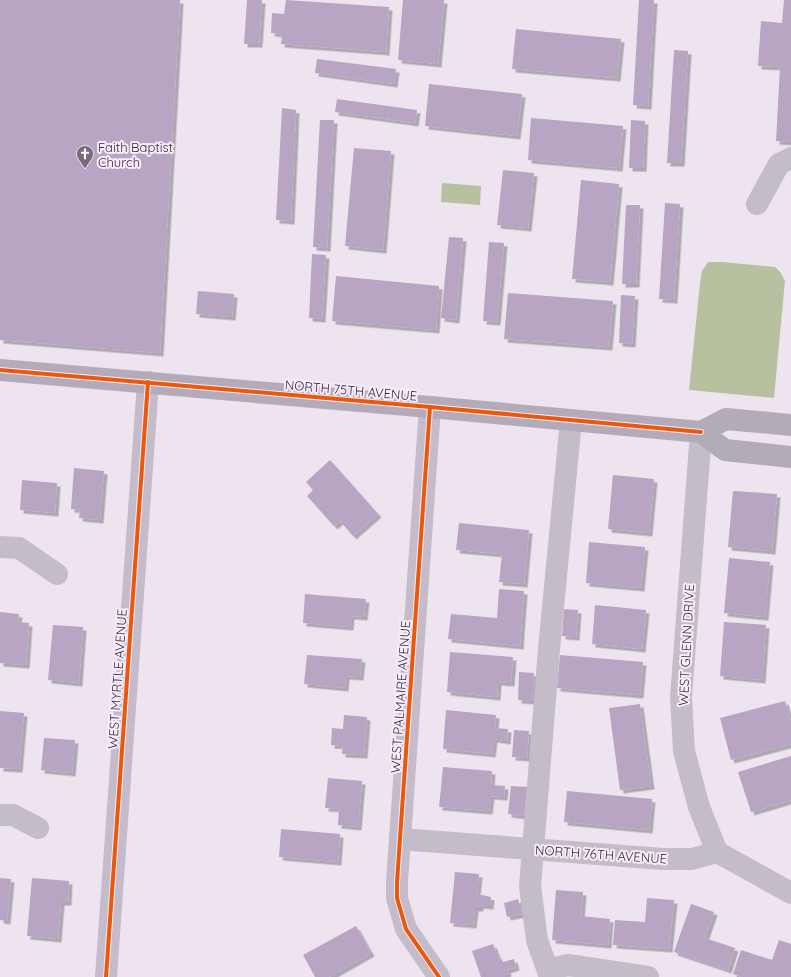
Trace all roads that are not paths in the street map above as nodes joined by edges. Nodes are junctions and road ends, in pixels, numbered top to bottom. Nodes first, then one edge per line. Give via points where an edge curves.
1 (791, 158) edge
2 (757, 204) dead end
3 (0, 370) edge
4 (148, 382) junction
5 (430, 407) junction
6 (571, 420) junction
7 (791, 425) edge
8 (701, 432) junction
9 (791, 456) edge
10 (0, 547) edge
11 (57, 574) dead end
12 (0, 815) edge
13 (38, 828) dead end
14 (400, 839) junction
15 (532, 849) junction
16 (717, 852) junction
17 (791, 893) edge
18 (549, 974) edge
19 (106, 977) edge
20 (438, 977) edge
21 (648, 977) edge

1 - 2 street via 779,164
3 - 4 main road, NORTH 75TH AVENUE
4 - 5 main road, NORTH 75TH AVENUE
4 - 19 street, WEST MYRTLE AVENUE
5 - 6 main road, NORTH 75TH AVENUE
5 - 14 street, WEST PALMAIRE AVENUE
6 - 8 main road, NORTH 75TH AVENUE
6 - 15 street
7 - 8 main road via 726,419
8 - 9 main road via 725,450
8 - 16 street, WEST GLENN DRIVE via 681,697 684,751 699,807
10 - 11 street via 19,548
12 - 13 street via 13,815
14 - 15 street, NORTH 76TH AVENUE
14 - 20 street, WEST PALMAIRE AVENUE via 397,898 406,929
15 - 16 street, NORTH 76TH AVENUE via 662,859 692,859
15 - 18 street via 530,886 537,940
16 - 17 street
18 - 21 street via 568,965

